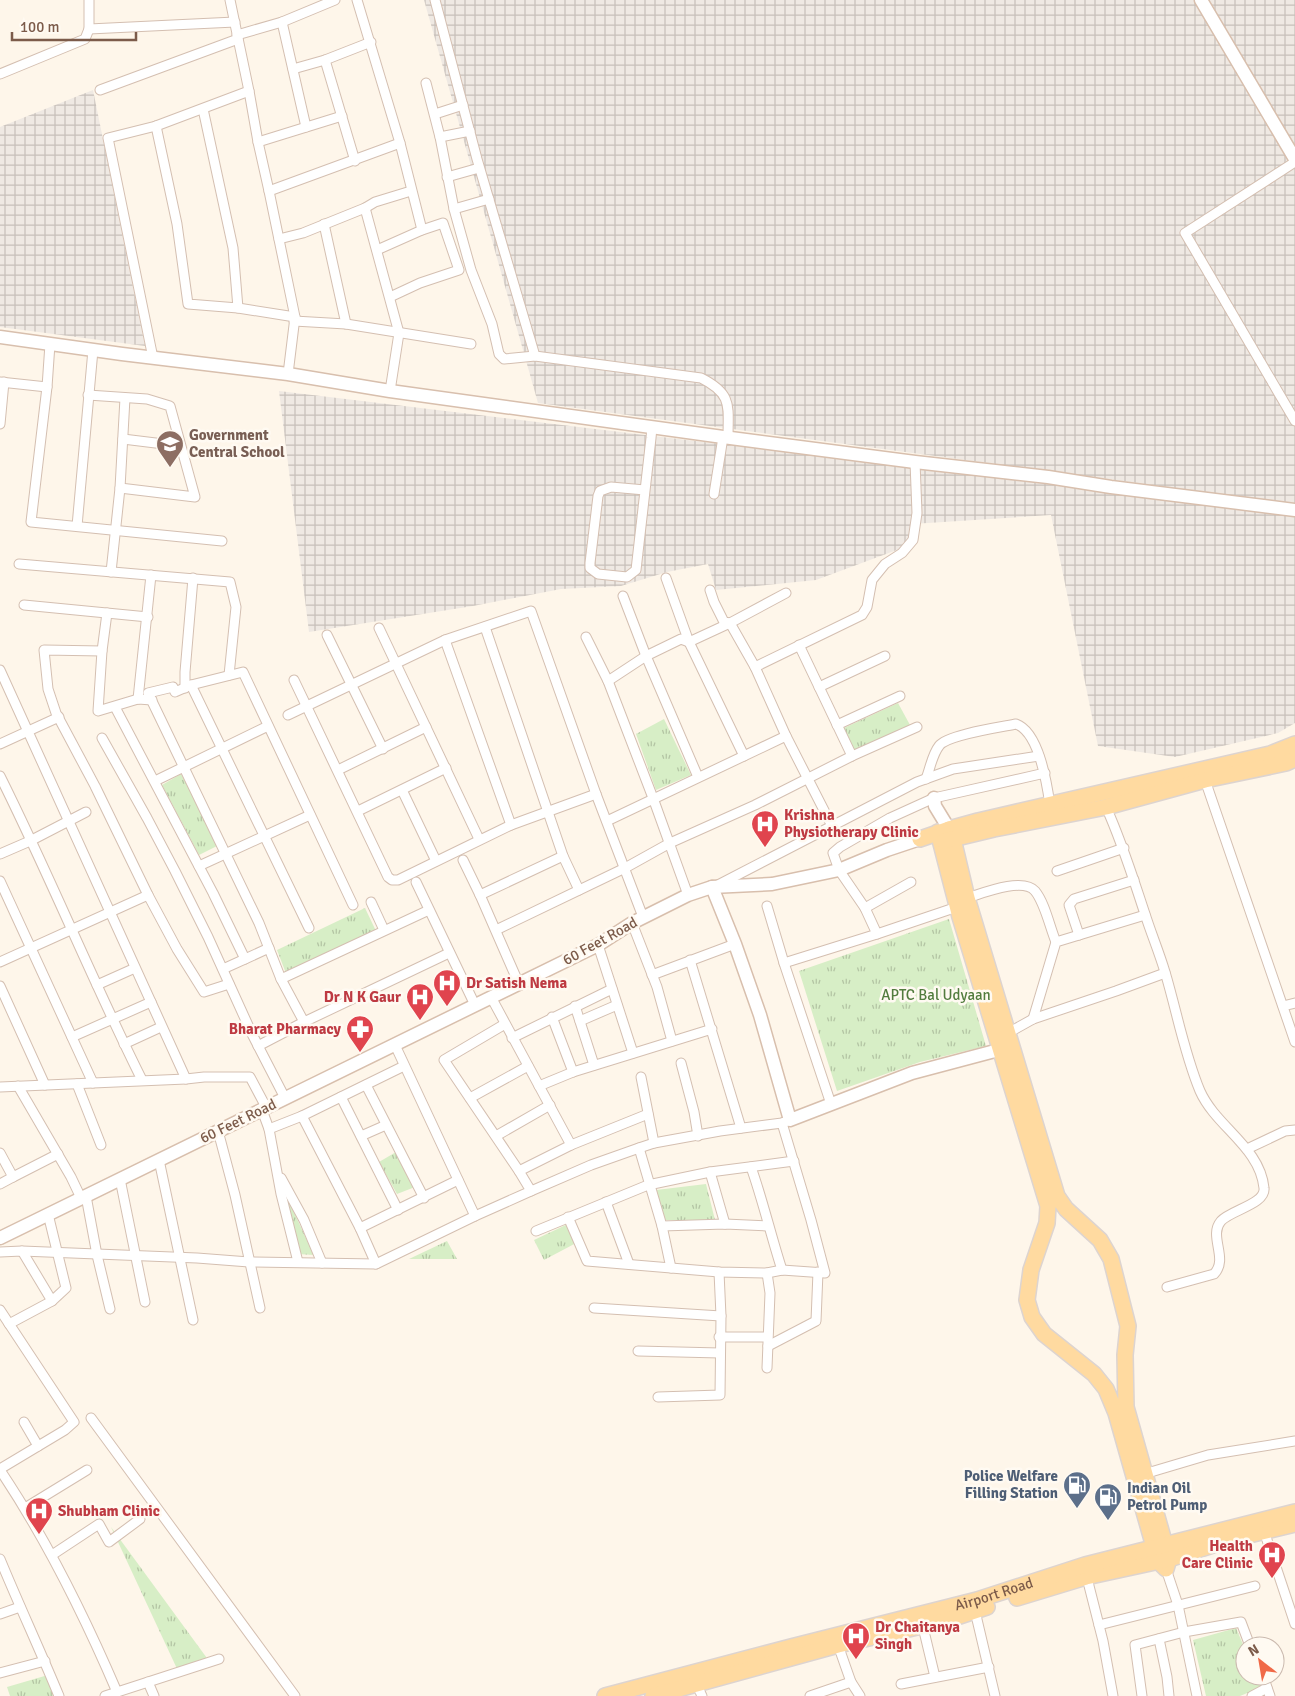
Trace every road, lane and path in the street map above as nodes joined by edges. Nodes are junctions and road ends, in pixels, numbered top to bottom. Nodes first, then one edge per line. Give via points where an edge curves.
1 (89, 0) edge
2 (230, 0) edge
3 (335, 0) edge
4 (357, 0) edge
5 (435, 0) edge
6 (1201, 0) edge
7 (235, 22) junction
8 (282, 22) junction
9 (89, 29) junction
10 (238, 37) junction
11 (371, 42) junction
12 (325, 60) junction
13 (293, 70) junction
14 (0, 74) edge
15 (426, 83) dead end
16 (100, 90) dead end
17 (249, 92) junction
18 (463, 105) junction
19 (203, 109) junction
20 (435, 114) junction
21 (342, 116) junction
22 (156, 126) junction
23 (306, 127) junction
24 (470, 131) junction
25 (440, 137) junction
26 (258, 142) junction
27 (400, 143) junction
28 (355, 160) junction
29 (1295, 160) edge
30 (479, 168) junction
31 (447, 177) junction
32 (269, 191) junction
33 (412, 191) junction
34 (489, 199) junction
35 (365, 208) junction
36 (454, 209) junction
37 (324, 224) junction
38 (422, 230) junction
39 (279, 239) junction
40 (377, 250) junction
41 (390, 298) junction
42 (238, 308) junction
43 (294, 319) junction
44 (346, 324) junction
45 (399, 333) junction
46 (0, 337) edge
47 (50, 344) junction
48 (472, 344) dead end
49 (93, 350) junction
50 (535, 356) junction
51 (153, 358) junction
52 (288, 374) junction
53 (2, 382) edge
54 (47, 387) junction
55 (390, 391) junction
56 (88, 395) junction
57 (125, 398) junction
58 (1295, 421) edge
59 (0, 424) edge
60 (652, 427) junction
61 (725, 437) junction
62 (124, 439) junction
63 (180, 446) junction
64 (914, 462) junction
65 (120, 488) junction
66 (645, 490) junction
67 (714, 494) dead end
68 (1295, 510) edge
69 (77, 526) junction
70 (115, 530) junction
71 (222, 541) dead end
72 (19, 564) dead end
73 (111, 572) junction
74 (151, 575) junction
75 (193, 578) junction
76 (666, 578) dead end
77 (710, 590) dead end
78 (786, 592) dead end
79 (623, 596) dead end
80 (24, 604) dead end
81 (107, 613) junction
82 (148, 617) junction
83 (730, 623) junction
84 (485, 627) junction
85 (379, 628) dead end
86 (327, 635) dead end
87 (586, 637) dead end
88 (445, 640) junction
89 (688, 642) junction
90 (799, 645) junction
91 (102, 652) junction
92 (646, 656) junction
93 (885, 656) dead end
94 (395, 663) junction
95 (755, 667) junction
96 (0, 670) edge
97 (229, 676) junction
98 (294, 680) dead end
99 (608, 681) junction
100 (351, 685) junction
101 (188, 687) junction
102 (819, 687) junction
103 (900, 696) dead end
104 (138, 699) junction
105 (152, 700) junction
106 (308, 706) junction
107 (115, 707) junction
108 (288, 715) dead end
109 (59, 718) junction
110 (837, 725) junction
111 (268, 726) junction
112 (426, 727) junction
113 (917, 727) dead end
114 (26, 731) junction
115 (786, 736) junction
116 (102, 738) dead end
117 (0, 744) edge
118 (1295, 744) edge
119 (223, 748) junction
120 (383, 749) junction
121 (744, 756) junction
122 (852, 756) junction
123 (1039, 756) junction
124 (1295, 759) edge
125 (183, 766) junction
126 (446, 768) junction
127 (338, 770) junction
128 (1045, 773) junction
129 (0, 776) edge
130 (698, 777) junction
131 (807, 779) junction
132 (926, 779) junction
133 (1204, 780) junction
134 (155, 781) junction
135 (402, 790) junction
136 (596, 794) junction
137 (653, 798) junction
138 (934, 802) junction
139 (1050, 805) junction
140 (1106, 807) junction
141 (358, 811) junction
142 (549, 811) junction
143 (86, 812) dead end
144 (310, 815) junction
145 (607, 821) junction
146 (69, 822) junction
147 (511, 825) junction
148 (832, 826) junction
149 (945, 835) junction
150 (264, 836) junction
151 (920, 839) joint
152 (479, 840) junction
153 (30, 841) junction
154 (670, 843) junction
155 (1124, 848) junction
156 (0, 854) edge
157 (225, 855) junction
158 (563, 856) junction
159 (463, 860) dead end
160 (436, 861) junction
161 (199, 866) junction
162 (625, 868) junction
163 (839, 870) junction
164 (1057, 871) dead end
165 (1134, 880) junction
166 (0, 881) edge
167 (416, 882) dead end
168 (911, 882) dead end
169 (712, 888) junction
170 (579, 890) junction
171 (148, 895) junction
172 (480, 895) junction
173 (688, 896) junction
174 (371, 902) dead end
175 (962, 902) junction
176 (353, 905) dead end
177 (767, 906) dead end
178 (866, 908) junction
179 (429, 910) junction
180 (110, 912) junction
181 (1145, 915) junction
182 (638, 920) junction
183 (309, 928) dead end
184 (72, 930) junction
185 (384, 930) junction
186 (496, 930) junction
187 (877, 934) junction
188 (1079, 935) junction
189 (1056, 942) junction
190 (736, 944) junction
191 (598, 945) junction
192 (31, 948) junction
193 (269, 948) junction
194 (450, 953) junction
195 (245, 959) junction
196 (690, 960) junction
197 (0, 962) edge
198 (784, 963) junction
199 (135, 968) junction
200 (223, 969) junction
201 (1165, 972) junction
202 (652, 974) junction
203 (281, 979) junction
204 (229, 984) junction
205 (519, 984) junction
206 (97, 985) junction
207 (0, 986) edge
208 (612, 988) junction
209 (491, 997) junction
210 (151, 1002) junction
211 (1295, 1004) edge
212 (476, 1005) junction
213 (616, 1005) junction
214 (575, 1006) junction
215 (1283, 1006) junction
216 (552, 1017) junction
217 (1033, 1019) junction
218 (112, 1020) junction
219 (580, 1021) junction
220 (304, 1022) junction
221 (505, 1024) junction
222 (161, 1027) junction
223 (712, 1029) junction
224 (1293, 1030) edge
225 (72, 1037) junction
226 (512, 1038) junction
227 (672, 1041) junction
228 (1295, 1042) edge
229 (124, 1044) junction
230 (395, 1044) junction
231 (1007, 1044) junction
232 (258, 1046) junction
233 (633, 1053) junction
234 (682, 1063) dead end
235 (594, 1065) junction
236 (404, 1066) junction
237 (528, 1066) junction
238 (573, 1072) junction
239 (641, 1077) dead end
240 (186, 1079) junction
241 (142, 1080) junction
242 (92, 1083) junction
243 (77, 1084) junction
244 (366, 1085) junction
245 (0, 1086) edge
246 (18, 1086) junction
247 (46, 1086) junction
248 (539, 1086) junction
249 (341, 1097) junction
250 (285, 1098) junction
251 (470, 1098) junction
252 (831, 1104) junction
253 (550, 1106) junction
254 (264, 1108) junction
255 (648, 1114) junction
256 (302, 1116) junction
257 (786, 1121) junction
258 (386, 1125) junction
259 (741, 1128) junction
260 (268, 1129) junction
261 (1295, 1130) edge
262 (218, 1131) junction
263 (361, 1136) junction
264 (496, 1136) junction
265 (698, 1136) junction
266 (654, 1143) junction
267 (101, 1145) dead end
268 (571, 1145) junction
269 (639, 1148) junction
270 (1247, 1149) junction
271 (0, 1153) edge
272 (58, 1154) junction
273 (158, 1160) junction
274 (794, 1161) junction
275 (751, 1167) junction
276 (276, 1170) junction
277 (519, 1170) junction
278 (710, 1172) junction
279 (13, 1177) junction
280 (120, 1179) junction
281 (458, 1180) junction
282 (0, 1184) edge
283 (648, 1184) junction
284 (531, 1191) junction
285 (83, 1197) junction
286 (424, 1198) junction
287 (606, 1202) junction
288 (398, 1210) junction
289 (48, 1214) junction
290 (475, 1216) junction
291 (568, 1217) junction
292 (725, 1224) junction
293 (662, 1226) junction
294 (768, 1226) junction
295 (360, 1228) junction
296 (536, 1231) dead end
297 (0, 1238) edge
298 (22, 1251) junction
299 (0, 1252) edge
300 (57, 1252) junction
301 (97, 1255) junction
302 (136, 1256) junction
303 (181, 1257) junction
304 (249, 1262) junction
305 (298, 1262) junction
306 (322, 1263) junction
307 (376, 1264) junction
308 (629, 1264) junction
309 (671, 1268) junction
310 (782, 1270) junction
311 (719, 1272) junction
312 (818, 1272) junction
313 (768, 1273) junction
314 (1167, 1287) dead end
315 (52, 1301) junction
316 (146, 1302) dead end
317 (260, 1308) dead end
318 (594, 1308) dead end
319 (0, 1310) edge
320 (110, 1310) dead end
321 (721, 1316) junction
322 (193, 1320) dead end
323 (9, 1324) junction
324 (719, 1337) junction
325 (768, 1341) junction
326 (638, 1351) dead end
327 (720, 1353) junction
328 (767, 1368) dead end
329 (658, 1397) dead end
330 (91, 1418) dead end
331 (24, 1422) dead end
332 (1295, 1441) edge
333 (38, 1446) junction
334 (0, 1469) edge
335 (88, 1470) dead end
336 (1144, 1474) junction
337 (25, 1508) junction
338 (1295, 1512) edge
339 (140, 1519) dead end
340 (1295, 1524) edge
341 (1264, 1531) junction
342 (52, 1555) junction
343 (1162, 1556) junction
344 (0, 1559) edge
345 (1086, 1571) junction
346 (1255, 1586) dead end
347 (1178, 1605) junction
348 (20, 1607) junction
349 (1293, 1610) edge
350 (975, 1611) junction
351 (0, 1614) edge
352 (1295, 1624) edge
353 (1099, 1625) junction
354 (923, 1627) junction
355 (1184, 1632) junction
356 (1246, 1636) edge
357 (1159, 1639) junction
358 (838, 1645) junction
359 (219, 1659) dead end
360 (44, 1661) junction
361 (989, 1667) junction
362 (0, 1673) edge
363 (935, 1678) junction
364 (148, 1682) junction
365 (851, 1682) junction
366 (902, 1684) dead end
367 (700, 1690) edge
368 (117, 1692) junction
369 (1269, 1692) edge
370 (59, 1696) edge
371 (105, 1696) edge
372 (154, 1696) edge
373 (295, 1696) edge
374 (606, 1696) edge
375 (653, 1696) edge
376 (810, 1696) edge
377 (860, 1696) edge
378 (995, 1696) edge
379 (1113, 1696) edge
380 (1142, 1696) edge
381 (1169, 1696) edge
382 (1197, 1696) edge
383 (1252, 1696) edge

1 - 9 street
2 - 7 street
3 - 8 street
4 - 11 street
5 - 18 street
6 - 29 street
7 - 9 street
7 - 10 street
8 - 10 street
8 - 13 street
9 - 14 street via 82,40
10 - 16 street
10 - 17 street
11 - 12 street
11 - 27 street
12 - 13 street
12 - 21 street
13 - 23 street
15 - 20 street
17 - 19 street
17 - 26 street
18 - 20 street
18 - 24 street
19 - 22 street
19 - 42 street via 233,248
20 - 25 street
21 - 23 street
21 - 28 street
22 - 42 street via 177,224 188,304
22 - 51 street via 108,138
23 - 26 street
24 - 25 street
24 - 30 street
25 - 31 street
26 - 32 street
27 - 28 street
27 - 33 street
28 - 32 street
29 - 58 street via 1185,234
30 - 31 street
30 - 34 street
31 - 36 street
32 - 39 street
33 - 35 street
33 - 38 street
34 - 36 street
34 - 50 street
35 - 37 street
35 - 40 street
36 - 50 street via 499,354 504,359
37 - 39 street
37 - 44 street
38 - 40 street
38 - 41 street via 443,224 459,270 420,283
39 - 43 street
40 - 41 street
41 - 45 street
42 - 43 street
43 - 44 street
43 - 52 street
44 - 45 street
45 - 48 street
45 - 55 street
46 - 47 street
47 - 49 street
47 - 54 street
49 - 51 street
49 - 56 street
50 - 61 street via 701,378 717,386 728,403
51 - 52 street
52 - 55 street
53 - 54 street
53 - 59 street
54 - 69 street via 31,522
55 - 60 street
56 - 57 street
56 - 69 street
57 - 62 street
57 - 63 street via 170,406
60 - 61 street
60 - 66 street
61 - 64 street
61 - 67 street
62 - 63 street
62 - 65 street
63 - 65 street via 195,497
64 - 68 street via 1048,476
64 - 90 street via 917,514 913,540 872,580 867,607 862,615
65 - 70 street
66 - 66 street via 634,573 627,577 595,573 590,563 600,491 610,487
69 - 70 street
70 - 71 street
70 - 73 street
72 - 73 street
73 - 74 street
74 - 75 street
74 - 82 street
75 - 97 street via 230,582 236,607
75 - 101 street via 185,672
76 - 89 street
77 - 83 street via 724,622
78 - 83 street
79 - 92 street
80 - 81 street
81 - 82 street
81 - 91 street
82 - 104 street
83 - 89 street
83 - 95 street
84 - 88 street
84 - 136 street via 532,611
84 - 142 street
85 - 94 street
86 - 100 street
87 - 99 street
88 - 94 street
88 - 147 street
89 - 92 street via 681,639
89 - 121 street
90 - 95 street
90 - 102 street
91 - 107 street via 98,711
91 - 109 street via 44,650 48,689
92 - 99 street
92 - 130 street
93 - 102 street
94 - 100 street
94 - 112 street
95 - 115 street
96 - 114 street
97 - 101 street
97 - 111 street via 242,672
98 - 106 street
99 - 137 street
100 - 106 street
100 - 120 street
101 - 105 street via 175,692 173,687 148,693
101 - 119 street
102 - 110 street
103 - 110 street
104 - 105 street
104 - 107 street
105 - 125 street
106 - 108 street
106 - 127 street
107 - 134 street
109 - 114 street
109 - 171 street
110 - 122 street
111 - 119 street
111 - 144 street
112 - 120 street
112 - 126 street
113 - 122 street
114 - 117 street
114 - 146 street
115 - 121 street
115 - 131 street
116 - 200 street via 147,818
118 - 139 main road via 1270,754
119 - 125 street
119 - 150 street
120 - 127 street
121 - 130 street
122 - 131 street
123 - 128 street
123 - 132 street via 953,769
123 - 132 street via 1027,731 1016,724 941,743
124 - 133 main road
125 - 134 street
125 - 157 street
126 - 135 street
126 - 152 street
127 - 141 street
128 - 138 street
128 - 139 street
129 - 153 street
130 - 137 street
131 - 148 street
131 - 154 street
132 - 148 street
133 - 140 main road
133 - 215 street
134 - 161 street
135 - 141 street
135 - 160 street
136 - 142 street
136 - 145 street
137 - 145 street
137 - 154 street
138 - 149 street
138 - 163 street via 890,818 840,847 833,853
139 - 149 main road
140 - 149 main road
140 - 155 street
141 - 160 street via 392,880
142 - 147 street
142 - 158 street
143 - 146 street
144 - 150 street
144 - 176 street
145 - 162 street
146 - 153 street
146 - 180 street
147 - 152 street
148 - 169 street
149 - 151 main road
149 - 175 main road
150 - 157 street
150 - 183 street
151 - 163 street, 60 Feet Road
152 - 160 street
153 - 156 street
153 - 184 street
154 - 162 street
154 - 173 street
155 - 164 street
155 - 165 street
157 - 161 street
157 - 193 street
158 - 170 street
158 - 172 street
159 - 172 street
161 - 195 street
162 - 170 street
162 - 182 street
163 - 169 street, 60 Feet Road via 772,884
163 - 178 street
165 - 181 street
165 - 188 street via 1070,902
166 - 192 street
167 - 179 street
168 - 178 street
169 - 173 street, 60 Feet Road
169 - 190 street
170 - 186 street
171 - 180 street
171 - 204 street via 204,992
172 - 186 street
173 - 182 street, 60 Feet Road
174 - 185 street
175 - 187 street
175 - 189 street via 1017,885 1028,886 1040,898
175 - 231 main road
177 - 198 street
178 - 187 street
179 - 185 street
179 - 194 street
180 - 184 street
180 - 199 street
181 - 188 street
181 - 201 street
182 - 191 street, 60 Feet Road
182 - 202 street
184 - 192 street
184 - 206 street
185 - 203 street
186 - 205 street
187 - 198 street
188 - 189 street
189 - 217 street
190 - 196 street
190 - 257 street via 760,1015
191 - 205 street, 60 Feet Road
191 - 208 street
192 - 197 street
192 - 225 street
193 - 195 street
193 - 203 street
194 - 212 street
194 - 220 street
195 - 200 street
196 - 202 street
196 - 223 street
198 - 252 street
199 - 206 street
199 - 210 street
200 - 204 street
201 - 217 street
201 - 270 street via 1201,1094
202 - 227 street
203 - 220 street
204 - 232 street
205 - 209 street, 60 Feet Road
206 - 218 street
207 - 247 street
208 - 213 street
208 - 214 street
209 - 212 street, 60 Feet Road
209 - 221 street
210 - 218 street
210 - 222 street
211 - 215 street
212 - 230 street, 60 Feet Road
213 - 219 street
213 - 233 street
214 - 216 street
214 - 219 street
215 - 224 street
216 - 226 street
216 - 238 street
217 - 231 street
218 - 225 street
218 - 229 street
219 - 235 street
220 - 232 street
221 - 226 street
221 - 251 street via 444,1060
222 - 229 street
222 - 240 street
223 - 227 street
223 - 259 street
224 - 228 street
225 - 242 street
226 - 237 street
227 - 233 street
229 - 241 street
230 - 236 street
230 - 250 street, 60 Feet Road
231 - 252 street via 912,1072
231 - 336 main road via 1057,1196 1066,1209 1100,1240 1111,1259 1128,1326 1126,1407
231 - 343 main road via 1048,1206 1047,1223 1031,1270 1027,1300 1032,1317 1044,1334 1094,1374 1106,1389
232 - 250 street
233 - 235 street
234 - 265 street
235 - 238 street
236 - 244 street
236 - 281 street
237 - 248 street
237 - 251 street
238 - 248 street
239 - 255 street
240 - 241 street
240 - 254 street via 250,1077
241 - 242 street
242 - 243 street
243 - 247 street
243 - 267 street
244 - 249 street
244 - 258 street
245 - 246 street
246 - 247 street
246 - 272 street
248 - 253 street
249 - 256 street
249 - 263 street
250 - 254 street, 60 Feet Road
251 - 264 street
252 - 257 street
253 - 264 street
253 - 268 street
254 - 260 street
254 - 262 street, 60 Feet Road
255 - 266 street
255 - 268 street
256 - 260 street
256 - 295 street
257 - 259 street
257 - 274 street
258 - 263 street
258 - 286 street
259 - 265 street
260 - 276 street
261 - 270 street
262 - 273 street, 60 Feet Road
262 - 304 street
263 - 288 street
264 - 277 street
265 - 266 street
266 - 269 street
268 - 277 street
269 - 283 street
269 - 284 street
270 - 314 street via 1264,1185 1262,1197 1227,1215 1218,1225 1220,1259 1214,1274
271 - 279 street
272 - 279 street
272 - 285 street
273 - 280 street, 60 Feet Road
273 - 303 street
274 - 275 street
274 - 312 street via 825,1273
275 - 278 street
275 - 294 street
276 - 305 street
276 - 306 street via 304,1220
277 - 284 street
278 - 283 street
278 - 292 street
279 - 282 street
280 - 285 street, 60 Feet Road
280 - 302 street
281 - 286 street
281 - 290 street
283 - 287 street
283 - 293 street
284 - 290 street
285 - 289 street, 60 Feet Road
285 - 301 street
286 - 288 street
287 - 291 street
287 - 308 street
288 - 295 street
289 - 297 street, 60 Feet Road
289 - 300 street
290 - 307 street
291 - 296 street
291 - 308 street via 587,1261
292 - 293 street
292 - 294 street
293 - 309 street
294 - 310 street
295 - 307 street
298 - 299 street
298 - 300 street
298 - 315 street
300 - 301 street
300 - 315 street via 66,1288
301 - 302 street
301 - 320 street
302 - 303 street
302 - 316 street
303 - 304 street
303 - 322 street
304 - 305 street
304 - 317 street
305 - 306 street
306 - 307 street
308 - 309 street
309 - 311 street
310 - 312 street
310 - 313 street
311 - 313 street
311 - 321 street
312 - 325 street via 816,1321
313 - 325 street
315 - 323 street
318 - 321 street
319 - 323 street
321 - 324 street
323 - 333 street via 74,1422
324 - 325 street
324 - 327 street
325 - 328 street
326 - 327 street
327 - 329 street via 720,1395
330 - 373 street
331 - 333 street
332 - 336 street via 1208,1455
333 - 334 street
334 - 337 street
335 - 337 street
336 - 343 main road
337 - 342 street
338 - 343 main road, Airport Road
339 - 342 street via 109,1542 99,1524
340 - 341 main road, Airport Road
341 - 343 main road, Airport Road
341 - 349 street
342 - 368 street
343 - 345 main road, Airport Road
343 - 347 street
344 - 348 street
345 - 350 main road, Airport Road
345 - 353 street
345 - 374 main road, Airport Road
346 - 347 street
347 - 353 street
347 - 355 street
348 - 351 street
348 - 360 street
349 - 352 street
350 - 354 main road, Airport Road
350 - 361 street
353 - 379 street
354 - 358 main road, Airport Road
354 - 363 street
355 - 356 street via 1241,1622
355 - 357 street
355 - 382 street
357 - 380 street via 1135,1645
357 - 381 street
358 - 365 street
358 - 367 main road, Airport Road
359 - 364 street
360 - 362 street
360 - 370 street
361 - 363 street
361 - 378 street
363 - 366 street
364 - 368 street
364 - 372 street
365 - 376 street
365 - 377 street
367 - 375 main road, Airport Road
368 - 371 street
369 - 383 street

